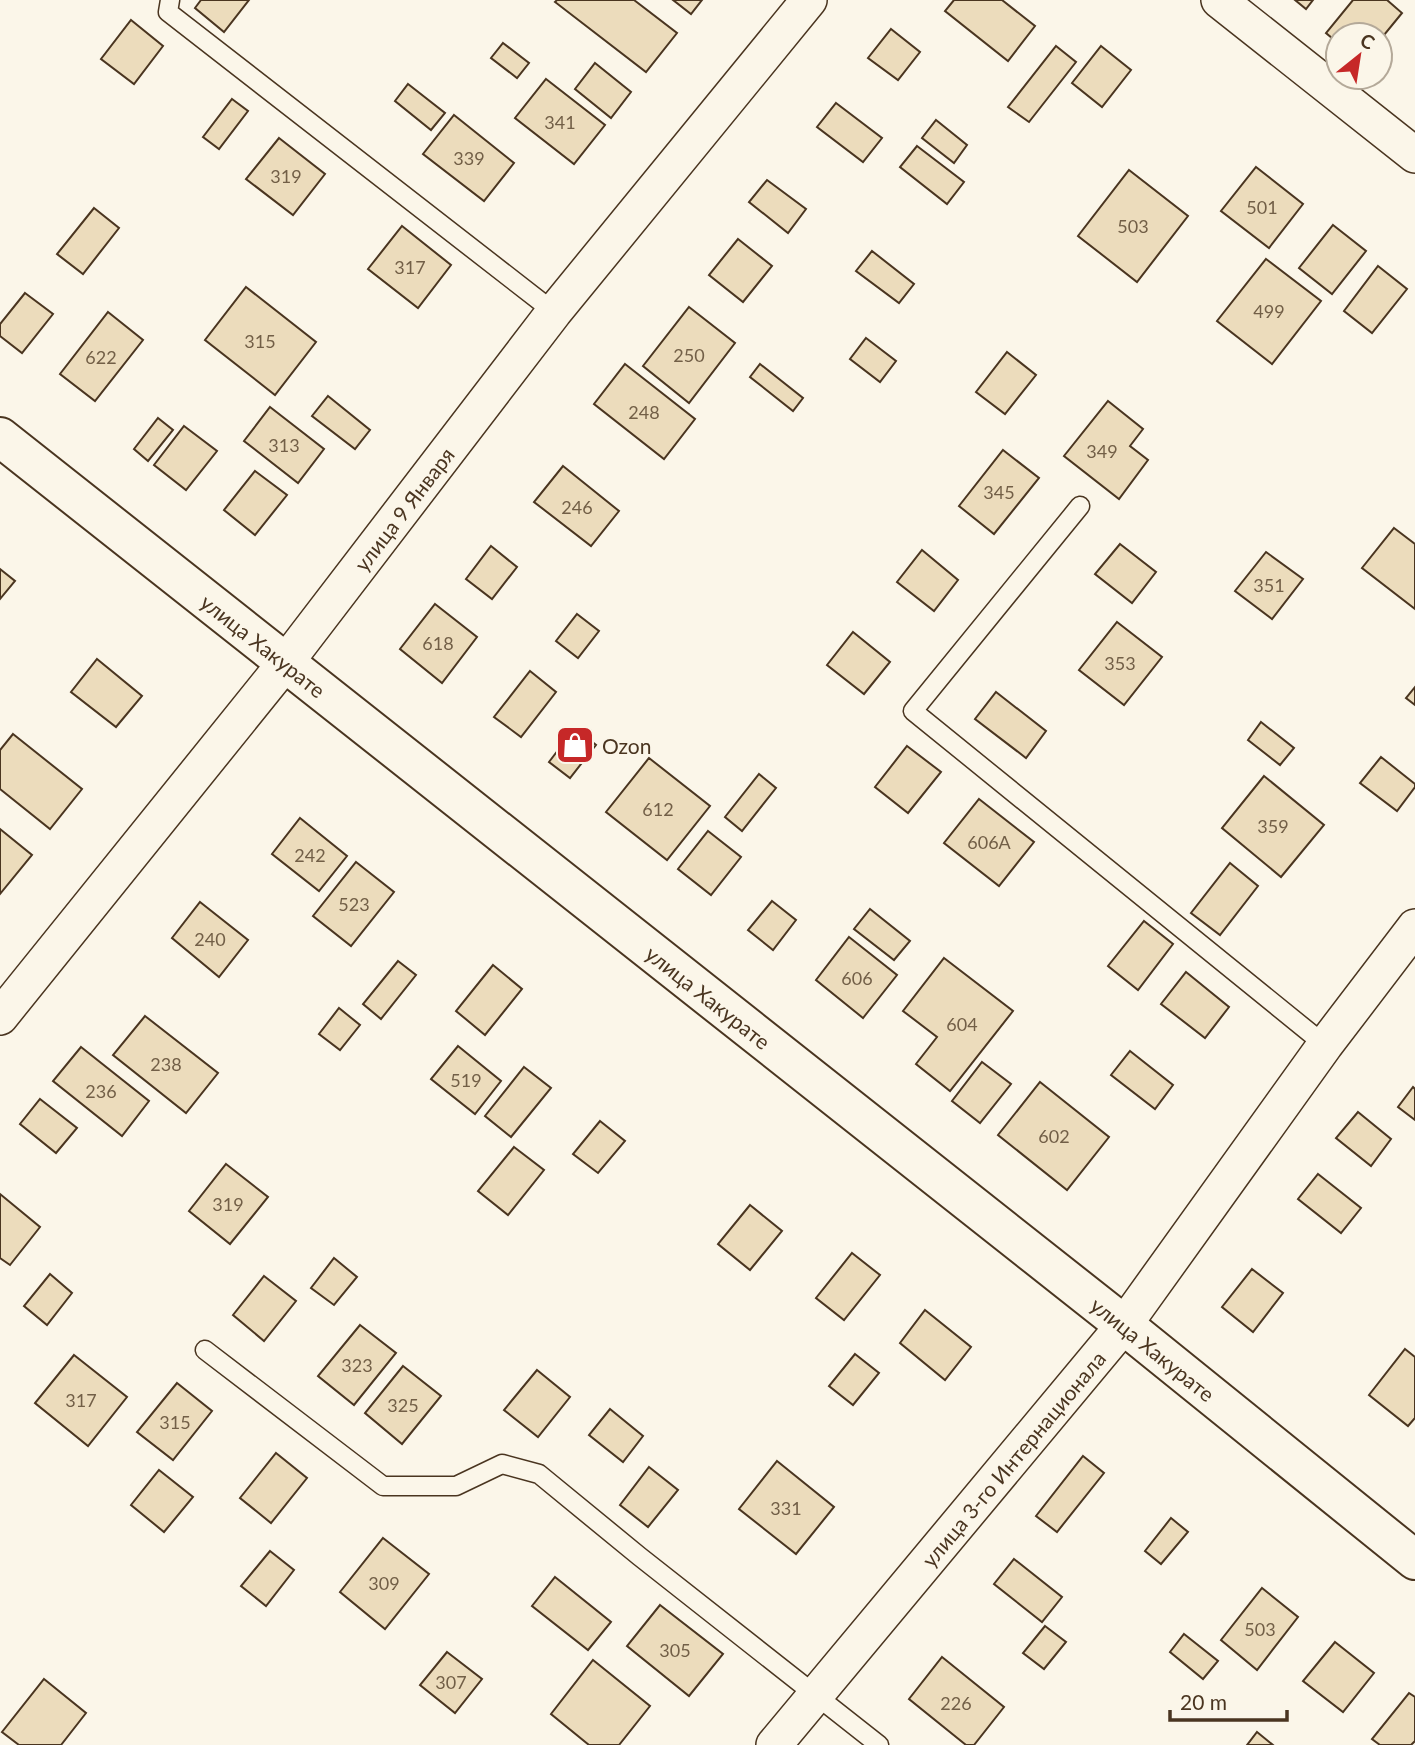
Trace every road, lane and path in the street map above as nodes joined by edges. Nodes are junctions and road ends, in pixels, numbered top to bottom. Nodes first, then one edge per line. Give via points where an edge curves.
1 (170, 0) edge
2 (808, 0) edge
3 (1219, 0) edge
4 (1415, 155) edge
5 (554, 312) junction
6 (0, 437) edge
7 (1080, 506) dead end
8 (286, 662) junction
9 (1415, 927) edge
10 (0, 1017) edge
11 (1325, 1045) junction
12 (1124, 1325) junction
13 (205, 1350) dead end
14 (1415, 1560) edge
15 (815, 1694) junction
16 (774, 1745) edge
17 (879, 1745) edge

1 - 5 lane via 168,12
2 - 5 street, улица 9 Января
3 - 4 street
5 - 8 street, улица 9 Января
6 - 8 main road, улица Хакурате
7 - 11 lane via 913,711
8 - 10 street, улица 9 Января
8 - 12 main road, улица Хакурате
9 - 11 street, улица 3-го Интернационала
11 - 12 street, улица 3-го Интернационала
12 - 14 main road, улица Хакурате
12 - 15 street, улица 3-го Интернационала
13 - 15 lane via 383,1486 456,1486 502,1464 539,1474
15 - 16 street, улица 3-го Интернационала
15 - 17 lane

